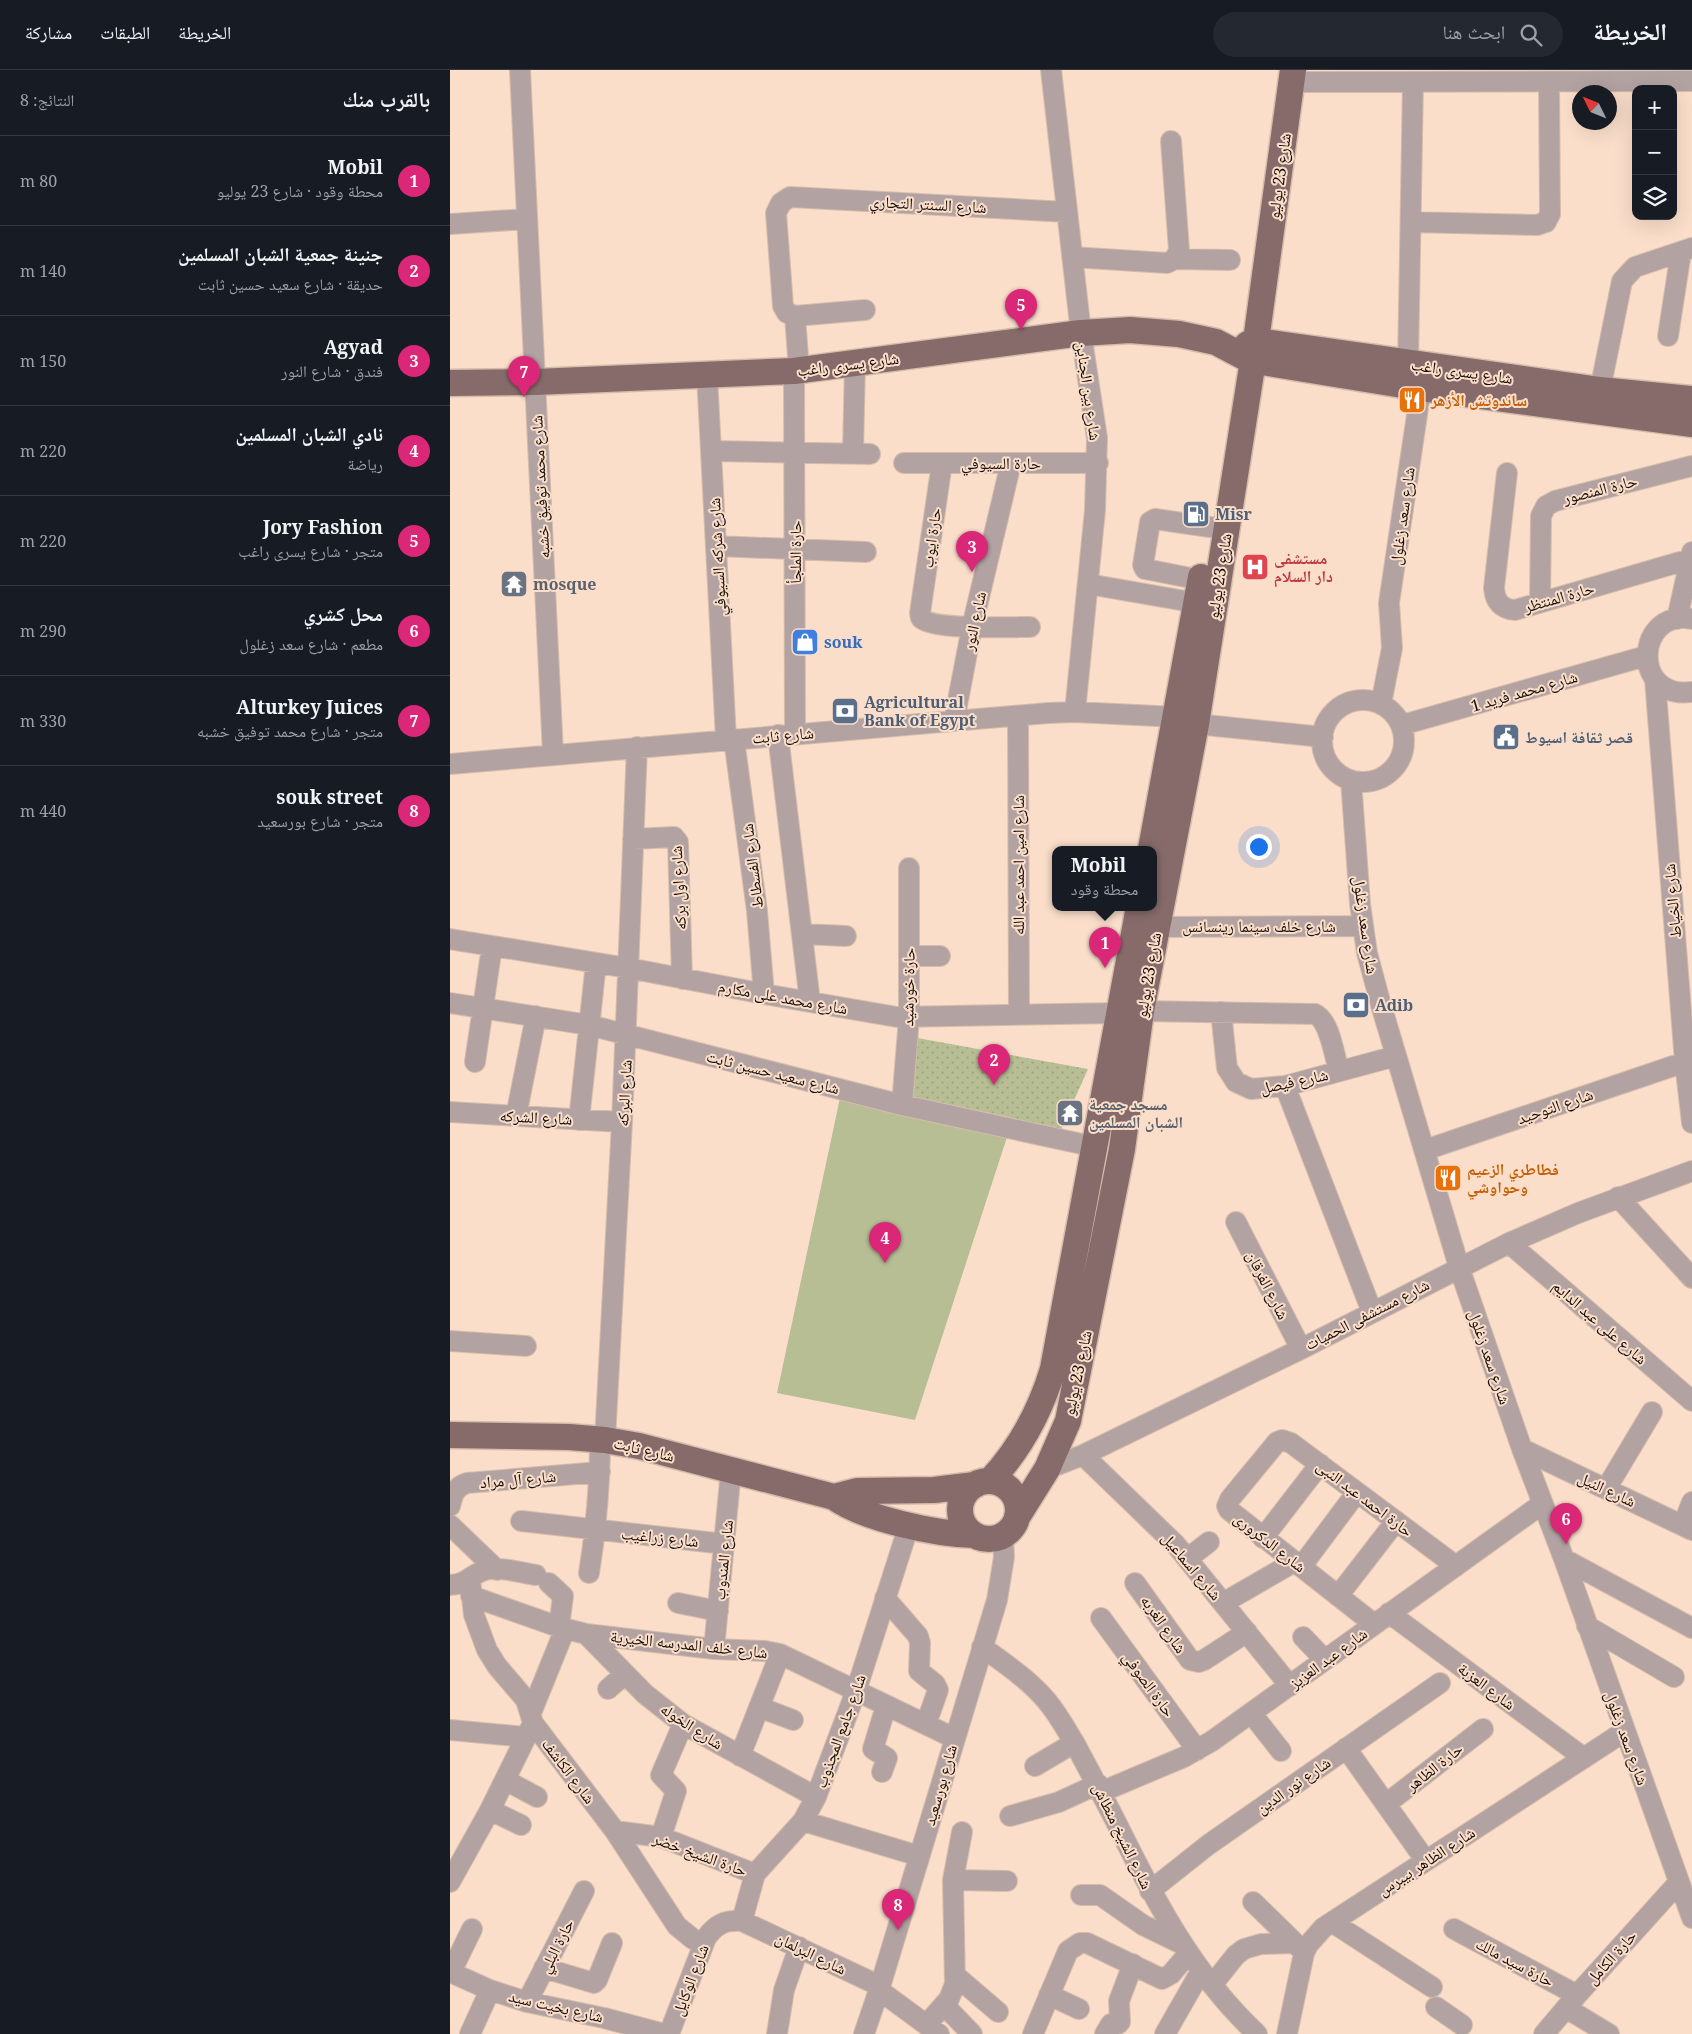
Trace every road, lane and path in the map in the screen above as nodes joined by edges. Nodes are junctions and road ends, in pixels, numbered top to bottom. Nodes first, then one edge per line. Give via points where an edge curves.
1 (520, 70) edge
2 (1051, 70) edge
3 (1302, 76) edge
4 (1619, 76) edge
5 (1692, 81) edge
6 (1413, 82) junction
7 (1549, 82) junction
8 (1171, 141) dead end
9 (1067, 212) junction
10 (527, 219) junction
11 (1411, 222) junction
12 (450, 224) edge
13 (1686, 250) edge
14 (1072, 256) junction
15 (1175, 259) junction
16 (1230, 260) dead end
17 (865, 310) dead end
18 (795, 316) junction
19 (1081, 333) junction
20 (1668, 336) dead end
21 (1249, 352) junction
22 (855, 363) junction
23 (1408, 364) junction
24 (797, 371) junction
25 (707, 375) junction
26 (535, 382) junction
27 (450, 383) edge
28 (1421, 388) junction
29 (1600, 390) junction
30 (1692, 399) edge
31 (1692, 424) edge
32 (712, 451) junction
33 (794, 452) junction
34 (904, 463) dead end
35 (942, 463) junction
36 (1011, 463) junction
37 (1098, 463) junction
38 (1692, 466) edge
39 (1506, 473) dead end
40 (1210, 527) junction
41 (716, 546) junction
42 (795, 549) junction
43 (866, 552) dead end
44 (1691, 556) edge
45 (1088, 584) junction
46 (1199, 591) junction
47 (1540, 602) junction
48 (1684, 619) edge
49 (972, 627) junction
50 (1030, 627) dead end
51 (1646, 656) junction
52 (1654, 679) junction
53 (1692, 692) edge
54 (1381, 704) junction
55 (1075, 712) junction
56 (1018, 716) junction
57 (1186, 720) junction
58 (954, 721) junction
59 (1402, 725) junction
60 (787, 734) junction
61 (1323, 737) junction
62 (730, 739) junction
63 (637, 747) junction
64 (553, 754) junction
65 (450, 764) edge
66 (1351, 780) junction
67 (633, 839) junction
68 (1152, 846) edge
69 (909, 868) dead end
70 (1139, 911) edge
71 (1363, 926) junction
72 (1156, 927) junction
73 (803, 934) junction
74 (846, 936) dead end
75 (450, 939) edge
76 (492, 946) junction
77 (909, 956) junction
78 (940, 956) dead end
79 (596, 963) junction
80 (628, 968) junction
81 (682, 980) junction
82 (764, 994) junction
83 (810, 1002) junction
84 (450, 1003) edge
85 (484, 1008) junction
86 (1130, 1012) junction
87 (1222, 1012) junction
88 (1019, 1014) junction
89 (536, 1016) junction
90 (909, 1018) junction
91 (589, 1026) junction
92 (626, 1034) junction
93 (1396, 1056) junction
94 (475, 1062) dead end
95 (1685, 1062) junction
96 (1339, 1071) junction
97 (1285, 1086) junction
98 (902, 1105) junction
99 (450, 1112) edge
100 (516, 1116) junction
101 (579, 1120) junction
102 (622, 1122) junction
103 (1692, 1123) edge
104 (1096, 1147) junction
105 (1424, 1150) junction
106 (1692, 1171) edge
107 (1618, 1197) junction
108 (1236, 1222) dead end
109 (1509, 1243) junction
110 (1459, 1267) junction
111 (1692, 1278) edge
112 (1372, 1312) junction
113 (450, 1341) edge
114 (526, 1346) dead end
115 (1301, 1349) junction
116 (1046, 1392) junction
117 (1692, 1400) edge
118 (1072, 1402) junction
119 (1652, 1412) dead end
120 (450, 1435) edge
121 (602, 1439) junction
122 (1273, 1446) joint
123 (1017, 1449) junction
124 (1522, 1449) junction
125 (1083, 1455) junction
126 (1320, 1464) junction
127 (1047, 1468) junction
128 (731, 1470) junction
129 (600, 1472) junction
130 (982, 1483) junction
131 (1606, 1489) junction
132 (1357, 1492) junction
133 (834, 1497) junction
134 (1692, 1502) edge
135 (1542, 1504) junction
136 (450, 1506) edge
137 (521, 1521) dead end
138 (1396, 1521) junction
139 (450, 1525) edge
140 (909, 1525) junction
141 (1010, 1526) junction
142 (1687, 1528) edge
143 (596, 1529) junction
144 (974, 1535) junction
145 (1263, 1538) junction
146 (1209, 1542) dead end
147 (725, 1544) junction
148 (1187, 1559) junction
149 (1564, 1559) junction
150 (1298, 1564) junction
151 (1456, 1566) junction
152 (497, 1570) junction
153 (589, 1573) dead end
154 (1135, 1583) dead end
155 (450, 1585) edge
156 (471, 1588) junction
157 (1338, 1596) junction
158 (885, 1598) junction
159 (678, 1603) dead end
160 (1223, 1603) junction
161 (718, 1611) junction
162 (1101, 1618) dead end
163 (1382, 1619) junction
164 (1587, 1626) junction
165 (562, 1628) junction
166 (1692, 1628) edge
167 (1247, 1632) junction
168 (586, 1634) junction
169 (1302, 1637) dead end
170 (982, 1646) junction
171 (714, 1649) junction
172 (780, 1654) junction
173 (1325, 1660) junction
174 (625, 1674) junction
175 (1674, 1677) dead end
176 (1440, 1683) dead end
177 (1290, 1686) junction
178 (608, 1689) dead end
179 (856, 1691) junction
180 (886, 1706) junction
181 (760, 1707) junction
182 (1252, 1714) junction
183 (793, 1720) dead end
184 (683, 1724) junction
185 (926, 1724) junction
186 (530, 1725) junction
187 (1483, 1729) dead end
188 (450, 1730) edge
189 (1625, 1731) junction
190 (954, 1738) junction
191 (1074, 1743) junction
192 (1346, 1748) junction
193 (1197, 1750) junction
194 (1281, 1751) dead end
195 (740, 1756) junction
196 (1584, 1758) junction
197 (1035, 1766) dead end
198 (882, 1772) dead end
199 (505, 1780) junction
200 (1099, 1788) junction
201 (537, 1797) dead end
202 (816, 1797) junction
203 (1386, 1804) junction
204 (490, 1810) junction
205 (1010, 1816) dead end
206 (803, 1821) junction
207 (521, 1825) dead end
208 (615, 1831) junction
209 (962, 1832) dead end
210 (661, 1837) junction
211 (919, 1856) junction
212 (1426, 1861) junction
213 (755, 1874) junction
214 (953, 1880) junction
215 (1007, 1881) dead end
216 (450, 1882) edge
217 (1679, 1882) junction
218 (584, 1891) dead end
219 (1150, 1891) junction
220 (1081, 1895) dead end
221 (1253, 1902) dead end
222 (1692, 1918) edge
223 (742, 1920) junction
224 (1332, 1922) junction
225 (1454, 1929) dead end
226 (472, 1930) dead end
227 (612, 1943) dead end
228 (703, 1944) junction
229 (799, 1947) junction
230 (1299, 1948) junction
231 (1185, 1949) junction
232 (1133, 1964) junction
233 (544, 1968) junction
234 (450, 1972) edge
235 (956, 1976) junction
236 (1206, 1978) junction
237 (1432, 1987) dead end
238 (880, 1988) junction
239 (490, 1990) junction
240 (1049, 1995) junction
241 (527, 2002) junction
242 (1572, 2002) junction
243 (944, 2005) junction
244 (1436, 2007) dead end
245 (1079, 2009) dead end
246 (998, 2012) dead end
247 (1246, 2030) edge
248 (934, 2031) edge
249 (1464, 2031) edge
250 (470, 2034) edge
251 (664, 2034) edge
252 (669, 2034) edge
253 (777, 2034) edge
254 (864, 2034) edge
255 (972, 2034) edge
256 (1032, 2034) edge
257 (1106, 2034) edge
258 (1166, 2034) edge
259 (1287, 2034) edge
260 (1544, 2034) edge
261 (1609, 2034) edge

1 - 10 street, شارع محمد توفيق خشبه
2 - 9 street, شارع بين الجناين
3 - 6 street
3 - 21 main road, شارع 23 يوليو
4 - 5 street
4 - 7 street
6 - 7 street
6 - 11 street
7 - 11 street via 1550,214 1546,222 1538,225
8 - 15 street via 1179,250
9 - 14 street, شارع بين الجناين
9 - 18 street, شارع السنتر التجاري via 790,197 781,203 776,213 783,306 787,313
10 - 12 street
10 - 26 street, شارع محمد توفيق خشبه
11 - 23 street
13 - 20 street
13 - 29 street via 1635,267 1622,281
14 - 15 street via 1167,262
14 - 19 street, شارع بين الجناين
15 - 16 street
17 - 18 street
18 - 24 street, حارة الملجأ
19 - 21 main road, شارع يسرى راغب via 1130,330 1179,334
19 - 22 main road, شارع يسرى راغب
19 - 37 street, شارع بين الجناين
21 - 23 main road, شارع يسرى راغب
21 - 28 main road, شارع يسرى راغب
21 - 40 main road, شارع 23 يوليو
21 - 57 main road, شارع 23 يوليو
22 - 24 main road, شارع يسرى راغب
22 - 33 street via 861,454
23 - 29 main road, شارع يسرى راغب
24 - 25 main road, شارع يسرى راغب
24 - 33 street, حارة الملجأ
25 - 26 main road, شارع يسرى راغب
25 - 32 street, شارع شركه السيوفي
26 - 27 main road, شارع يسرى راغب
26 - 64 street, شارع محمد توفيق خشبه
28 - 31 main road, شارع يسرى راغب
28 - 54 street, شارع سعد زغلول via 1389,604 1392,648
29 - 30 main road, شارع يسرى راغب
32 - 33 street
32 - 41 street, شارع شركه السيوفي
33 - 42 street, حارة الملجأ
34 - 35 street, حارة السيوفي
35 - 36 street, حارة السيوفي
35 - 49 street, حارة ايوب via 920,613 929,624
36 - 37 street, حارة السيوفي
36 - 49 street, شارع النور
37 - 45 street, شارع بين الجناين
38 - 47 street, حارة المنصور via 1546,506 1541,516
39 - 47 street, حارة المنتظر via 1494,595 1497,602 1508,609 1516,610
40 - 46 main road, شارع 23 يوليو
40 - 46 street via 1155,518 1150,522 1145,569
41 - 42 street
41 - 62 street, شارع شركه السيوفي
42 - 43 street
42 - 60 street, حارة الملجأ
44 - 47 street, حارة المنتظر
44 - 48 street
45 - 46 street
45 - 55 street, شارع بين الجناين
46 - 57 main road, شارع 23 يوليو
48 - 51 street via 1667,622 1659,628
49 - 50 street
49 - 58 street, شارع النور
51 - 52 street, شارع الخياط
51 - 59 street, شارع محمد فريد 1
52 - 53 street via 1672,692
52 - 95 street, شارع الخياط
54 - 59 street via 1390,709
54 - 61 street via 1360,700 1344,706 1331,716
55 - 56 street, شارع ثابت
55 - 57 street, شارع ثابت
56 - 58 street, شارع ثابت
56 - 88 street, شارع امين احمد عبد الله
57 - 61 street, شارع ثابت
57 - 68 main road, شارع 23 يوليو
57 - 72 main road, شارع 23 يوليو
58 - 60 street, شارع ثابت
59 - 66 street via 1403,751 1389,773 1364,782
60 - 62 street, شارع ثابت
60 - 73 street, حارة الملجأ
61 - 66 street via 1326,758 1341,776
62 - 63 street, شارع ثابت
62 - 82 street, شارع الفسطاط via 757,910
63 - 64 street, شارع ثابت
63 - 67 street, شارع البركه
64 - 65 street, شارع ثابت
66 - 71 street, شارع سعد زغلول
67 - 80 street, شارع البركه
67 - 81 street, شارع اول بركه via 674,837 678,842
69 - 77 street, حارة خورشيد
70 - 86 main road, شارع 23 يوليو
71 - 72 street, شارع خلف سينما رينسانس
71 - 93 street, شارع سعد زغلول via 1373,979
72 - 86 main road, شارع 23 يوليو
73 - 74 street
73 - 83 street, حارة الملجأ
75 - 76 street, شارع محمد على مكارم
76 - 79 street, شارع محمد على مكارم
76 - 85 street
77 - 78 street
77 - 90 street, حارة خورشيد
79 - 80 street, شارع محمد على مكارم
79 - 91 street
80 - 81 street, شارع محمد على مكارم
80 - 92 street, شارع البركه
81 - 82 street, شارع محمد على مكارم
82 - 83 street, شارع محمد على مكارم
83 - 90 street, شارع محمد على مكارم
84 - 85 street, شارع سعيد حسين ثابت
85 - 89 street, شارع سعيد حسين ثابت
85 - 94 street
86 - 87 street, شارع محمد على مكارم
86 - 88 street, شارع محمد على مكارم
86 - 104 main road, شارع 23 يوليو
86 - 118 main road, شارع 23 يوليو via 1122,1149
87 - 96 street, شارع محمد على مكارم via 1309,1013 1319,1016 1326,1025
87 - 97 street, شارع فيصل via 1227,1068 1236,1082 1251,1089
88 - 90 street, شارع محمد على مكارم
89 - 91 street, شارع سعيد حسين ثابت
89 - 100 street
90 - 98 street, حارة خورشيد
91 - 92 street, شارع سعيد حسين ثابت
91 - 101 street
92 - 98 street, شارع سعيد حسين ثابت
92 - 102 street, شارع البركه
93 - 96 street, شارع فيصل
93 - 105 street, شارع سعد زغلول
95 - 103 street, شارع الخياط
95 - 105 street, شارع التوحيد
96 - 97 street, شارع فيصل
97 - 112 street
98 - 104 street, شارع سعيد حسين ثابت
99 - 100 street, شارع الشركه
100 - 101 street, شارع الشركه
101 - 102 street, شارع الشركه
102 - 121 street, شارع البركه
104 - 116 main road, شارع 23 يوليو via 1054,1369
105 - 110 street, شارع سعد زغلول
106 - 107 street, شارع مستشفى الحميات
107 - 109 street, شارع مستشفى الحميات
107 - 111 street
108 - 115 street, شارع الفرقان
109 - 110 street, شارع مستشفى الحميات
109 - 117 street, شارع على عبد الدايم
110 - 112 street, شارع مستشفى الحميات
110 - 124 street, شارع سعد زغلول
112 - 115 street, شارع مستشفى الحميات
113 - 114 street
115 - 125 street, شارع مستشفى الحميات
116 - 118 main road
116 - 123 main road, شارع 23 يوليو
118 - 127 main road, شارع 23 يوليو via 1068,1421
119 - 131 street
120 - 121 main road, شارع ثابت
121 - 128 main road, شارع ثابت
121 - 129 street, شارع البركه
122 - 126 street, حارة احمد عبد النبى via 1282,1440 1287,1441
122 - 145 street, شارع الدكرورى via 1227,1506 1231,1513
123 - 127 main road
123 - 130 main road, شارع 23 يوليو
124 - 131 street, شارع النيل
124 - 135 street, شارع سعد زغلول
125 - 127 street, شارع مستشفى الحميات
125 - 148 street, شارع اسماعيل via 1153,1521
126 - 132 street, حارة احمد عبد النبى
126 - 145 street
127 - 141 main road, شارع 23 يوليو
128 - 133 main road, شارع ثابت
128 - 147 street, شارع المندوب
129 - 136 street, شارع آل مراد via 467,1483 453,1493
129 - 143 street, شارع البركه
130 - 133 main road, شارع ثابت via 934,1490 857,1491
130 - 141 main road via 998,1483 1012,1493 1016,1500
130 - 144 main road via 968,1490 960,1505 963,1522
131 - 142 street, شارع النيل
132 - 138 street, حارة احمد عبد النبى
132 - 150 street
133 - 140 main road, شارع ثابت via 855,1509
134 - 142 street
135 - 149 street, شارع سعد زغلول
135 - 151 street, شارع عبد العزيز
137 - 143 street, شارع زراغيب
138 - 151 street, حارة احمد عبد النبى
138 - 157 street
139 - 152 street
140 - 144 main road, شارع ثابت
140 - 158 street, شارع جامع المجذوب
141 - 144 main road via 988,1539
141 - 170 street, شارع بورسعيد via 1001,1580
143 - 147 street, شارع زراغيب
143 - 153 street, شارع البركه
145 - 150 street, شارع الدكرورى
146 - 148 street
147 - 161 street, شارع المندوب
148 - 160 street, شارع اسماعيل
149 - 164 street, شارع سعد زغلول
149 - 166 street
150 - 157 street, شارع الدكرورى
150 - 160 street
151 - 163 street, شارع عبد العزيز
152 - 156 street via 483,1571
152 - 165 street via 543,1579 563,1596
154 - 167 street, شارع الغربه via 1194,1662 1204,1660
155 - 156 street via 463,1583
156 - 165 street, شارع خلف المدرسه الخيرية
156 - 186 street, شارع الكاشف via 474,1615 487,1650 526,1700
157 - 163 street, شارع الدكرورى
158 - 179 street, شارع جامع المجذوب
158 - 185 street via 918,1636 919,1671 938,1690
159 - 161 street
160 - 167 street, شارع اسماعيل
161 - 171 street, شارع المندوب
162 - 193 street, حارة الصوفي
163 - 173 street, شارع عبد العزيز
163 - 196 street, شارع العزبة
164 - 175 street
164 - 189 street, شارع سعد زغلول
165 - 168 street, شارع خلف المدرسه الخيرية
165 - 186 street
167 - 177 street, شارع اسماعيل
168 - 171 street, شارع خلف المدرسه الخيرية
168 - 174 street, شارع الخوله
169 - 173 street
170 - 190 street, شارع بورسعيد
170 - 191 street, شارع الشيخ منطاش via 1046,1700
171 - 172 street, شارع خلف المدرسه الخيرية
172 - 179 street, شارع خلف المدرسه الخيرية
172 - 181 street
173 - 177 street, شارع عبد العزيز
174 - 178 street
174 - 184 street, شارع الخوله
176 - 192 street, شارع نور الدين
177 - 182 street, شارع عبد العزيز
179 - 180 street, شارع خلف المدرسه الخيرية
179 - 202 street, شارع جامع المجذوب
180 - 185 street, شارع خلف المدرسه الخيرية
180 - 198 street via 873,1749 887,1758
181 - 183 street
181 - 195 street
182 - 193 street, شارع عبد العزيز
182 - 194 street
184 - 195 street, شارع الخوله
184 - 210 street via 661,1775 676,1793
185 - 190 street, شارع خلف المدرسه الخيرية
186 - 188 street
186 - 199 street
186 - 208 street, شارع الكاشف
187 - 203 street, حارة الظاهر
189 - 196 street, شارع الظاهر بيبرس
189 - 217 street, شارع سعد زغلول
190 - 211 street, شارع بورسعيد
191 - 197 street
191 - 200 street, شارع الشيخ منطاش
192 - 203 street
192 - 219 street, شارع نور الدين via 1208,1845
193 - 200 street, شارع عبد العزيز
195 - 202 street, شارع الخوله
196 - 212 street, شارع الظاهر بيبرس
199 - 201 street
199 - 204 street
200 - 205 street, شارع عبد العزيز
200 - 219 street, شارع الشيخ منطاش
202 - 206 street, شارع جامع المجذوب
203 - 212 street
204 - 207 street
204 - 216 street
206 - 211 street
206 - 213 street, شارع جامع المجذوب
208 - 210 street, حارة الشيخ خضر
208 - 228 street, شارع الكاشف via 677,1926
209 - 214 street
210 - 213 street, حارة الشيخ خضر
211 - 238 street, شارع بورسعيد
212 - 224 street, شارع الظاهر بيبرس
213 - 223 street, شارع جامع المجذوب
214 - 215 street
214 - 235 street
217 - 222 street, شارع سعد زغلول
217 - 242 street, حارة الكامل
218 - 233 street, حارة البلي
219 - 231 street, شارع الشيخ منطاش
220 - 231 street via 1100,1895
221 - 230 street
223 - 228 street, شارع الوكايل via 728,1920 715,1926
223 - 229 street, شارع البرلمان
224 - 230 street, شارع الظاهر بيبرس
224 - 237 street
225 - 242 street, حارة سيد مالك
226 - 234 street
227 - 233 street via 595,1982
228 - 252 street, شارع الوكايل
229 - 238 street, شارع البرلمان
229 - 253 street via 784,1990
230 - 236 street via 1261,1944 1244,1949
230 - 259 street, شارع الظاهر بيبرس
231 - 232 street via 1171,1974 1162,1978
231 - 236 street, شارع الشيخ منطاش
232 - 240 street via 1080,1943 1068,1951
232 - 257 street via 1119,2001 1120,2022 1111,2024
233 - 241 street, حارة البلي
234 - 239 street, شارع بخيت سيد
235 - 243 street
235 - 246 street
236 - 247 street, شارع الشيخ منطاش
236 - 258 street
238 - 248 street, شارع البرلمان
238 - 254 street, شارع بورسعيد
239 - 241 street, شارع بخيت سيد
239 - 250 street
240 - 245 street
240 - 256 street
241 - 251 street, شارع بخيت سيد
242 - 260 street, حارة الكامل
242 - 261 street, حارة سيد مالك
243 - 248 street
243 - 255 street
244 - 249 street

